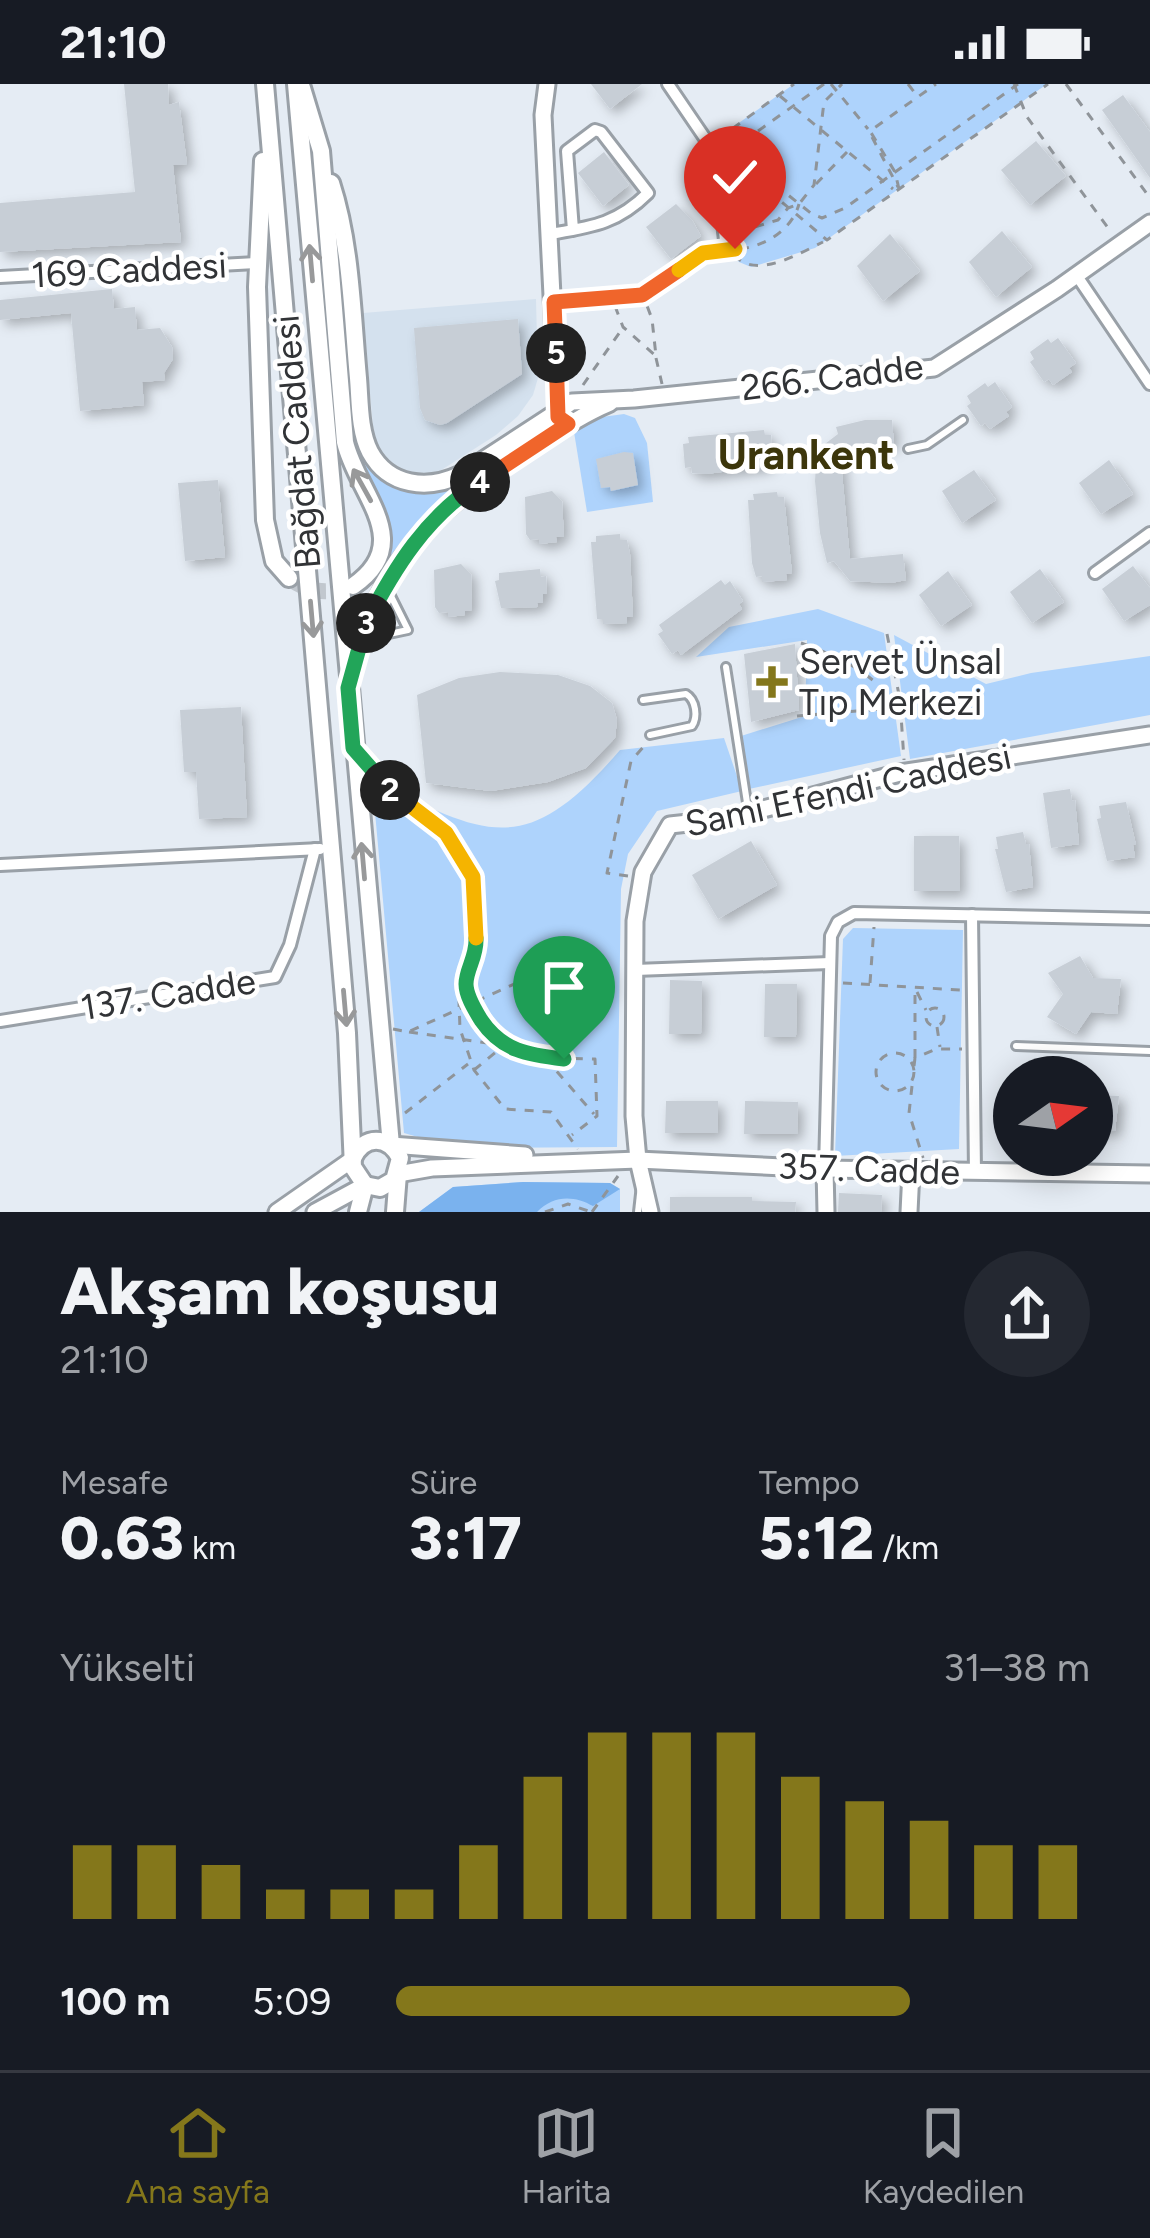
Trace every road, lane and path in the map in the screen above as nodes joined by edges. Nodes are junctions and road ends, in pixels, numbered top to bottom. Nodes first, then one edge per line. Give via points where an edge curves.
1 (298, 84) edge
2 (547, 84) edge
3 (668, 84) edge
4 (794, 84) edge
5 (824, 84) edge
6 (842, 84) edge
7 (908, 84) edge
8 (936, 84) edge
9 (1048, 84) edge
10 (1066, 84) edge
11 (1016, 85) edge
12 (265, 86) edge
13 (833, 86) edge
14 (779, 95) junction
15 (918, 97) junction
16 (1021, 103) junction
17 (792, 106) junction
18 (819, 128) junction
19 (870, 131) junction
20 (321, 151) junction
21 (848, 151) junction
22 (896, 172) junction
23 (887, 178) junction
24 (814, 184) junction
25 (897, 190) junction
26 (1150, 198) edge
27 (800, 204) junction
28 (788, 208) junction
29 (796, 214) junction
30 (1150, 223) edge
31 (573, 230) junction
32 (744, 231) junction
33 (550, 234) junction
34 (724, 234) junction
35 (827, 240) junction
36 (1121, 244) junction
37 (747, 248) junction
38 (257, 263) junction
39 (1077, 276) junction
40 (0, 277) edge
41 (638, 301) dead end
42 (554, 302) junction
43 (615, 303) dead end
44 (622, 327) junction
45 (656, 356) junction
46 (1150, 384) edge
47 (664, 396) junction
48 (569, 414) junction
49 (963, 420) dead end
50 (908, 448) dead end
51 (460, 475) joint
52 (1150, 533) edge
53 (1095, 572) dead end
54 (289, 578) dead end
55 (386, 585) junction
56 (353, 586) dead end
57 (886, 634) dead end
58 (359, 641) junction
59 (801, 643) dead end
60 (726, 667) dead end
61 (348, 688) junction
62 (643, 700) dead end
63 (898, 702) junction
64 (797, 716) dead end
65 (1150, 735) edge
66 (649, 739) joint
67 (353, 748) junction
68 (901, 773) junction
69 (748, 812) junction
70 (323, 849) junction
71 (0, 865) edge
72 (642, 879) junction
73 (876, 914) junction
74 (972, 916) junction
75 (1150, 919) edge
76 (572, 958) dead end
77 (830, 963) junction
78 (635, 970) junction
79 (830, 982) junction
80 (466, 983) junction
81 (869, 984) junction
82 (915, 987) junction
83 (973, 991) junction
84 (471, 1002) junction
85 (460, 1006) junction
86 (927, 1012) junction
87 (0, 1022) edge
88 (928, 1022) junction
89 (937, 1025) junction
90 (379, 1026) junction
91 (915, 1029) junction
92 (408, 1032) junction
93 (462, 1039) junction
94 (504, 1046) junction
95 (1016, 1046) dead end
96 (941, 1049) junction
97 (973, 1049) junction
98 (1150, 1051) edge
99 (544, 1057) junction
100 (915, 1058) junction
101 (470, 1063) junction
102 (914, 1068) junction
103 (474, 1070) junction
104 (912, 1082) junction
105 (597, 1117) junction
106 (389, 1123) junction
107 (569, 1137) junction
108 (391, 1145) junction
109 (582, 1154) junction
110 (353, 1159) junction
111 (634, 1160) junction
112 (826, 1169) junction
113 (911, 1171) junction
114 (929, 1171) junction
115 (975, 1172) junction
116 (398, 1174) junction
117 (1150, 1174) edge
118 (642, 1182) junction
119 (364, 1185) junction
120 (277, 1212) edge
121 (315, 1212) edge
122 (358, 1212) edge
123 (395, 1212) edge
124 (544, 1212) edge
125 (592, 1212) edge
126 (638, 1212) edge
127 (650, 1212) edge
128 (826, 1212) edge
129 (909, 1212) edge

1 - 20 main road
61 -> 1 main road, Bağdat Caddesi
2 - 33 main road
3 - 34 street via 715,153
4 - 14 path
5 - 17 path
6 - 13 path
7 - 15 path
8 - 15 path
9 - 16 path
10 - 26 path
11 - 16 path
11 - 22 path
12 - 38 main road
12 -> 70 main road, Bağdat Caddesi
13 - 18 path
13 - 19 path
14 - 17 path
14 - 28 path via 718,137 717,148
15 - 19 path
16 - 25 path
16 - 36 path
17 - 18 path
17 - 27 path via 736,146
18 - 21 path
18 - 24 path
19 - 22 path
19 - 23 path
20 - 51 main road via 340,215 371,455 404,482
56 -> 20 main road via 375,565 382,528 346,442
21 - 23 path
21 - 24 path
22 - 23 path
22 - 25 path
23 - 25 path
23 - 27 path via 830,216
24 - 27 path
25 - 35 path
27 - 28 path
27 - 29 path
28 - 29 path
28 - 32 path via 778,220
29 - 35 path
29 - 37 path via 768,241
30 - 36 main road, 266. Cadde
31 - 31 street via 608,224 648,193 595,130 567,151
31 - 33 street
32 - 34 path
32 - 37 path
33 - 42 main road
34 - 42 street via 726,249 703,253 642,295
35 - 37 path via 751,267 730,249
36 - 39 main road, 266. Cadde
38 - 40 street, 169 Caddesi
38 - 54 main road via 266,520 274,561
39 - 46 street
39 - 47 main road, 266. Cadde via 934,368
41 - 45 path via 650,310
42 - 48 main road via 557,386
43 - 44 path
44 - 45 path
44 - 48 path
45 - 47 path
47 - 48 main road, 266. Cadde
48 - 51 main road
48 - 55 main road via 443,509
49 - 50 lane
52 - 53 street
55 - 58 main road
55 - 58 lane via 408,629
57 - 63 path
58 - 61 main road
59 - 63 path via 863,671
60 - 69 lane
61 - 67 main road, Bağdat Caddesi
62 - 66 lane via 686,694 694,702 692,726
63 - 64 path
63 - 68 path
65 - 68 main road, Sami Efendi Caddesi
66 - 72 path via 631,761 607,873
67 - 80 path via 401,800 446,833 473,877 477,955
90 -> 67 main road, Bağdat Caddesi
68 - 69 main road, Sami Efendi Caddesi
69 - 72 main road, Sami Efendi Caddesi via 670,825
70 - 71 street
70 - 87 street, 137. Cadde via 275,977
70 -> 110 main road, Bağdat Caddesi
72 - 78 main road, Sami Efendi Caddesi
73 - 74 street
73 - 77 street via 838,922
73 - 81 path
74 - 75 street
74 - 83 street
76 - 84 path
77 - 78 street
77 - 79 street
78 - 111 main road, Sami Efendi Caddesi
79 - 81 path
79 - 112 street
80 - 84 path
80 - 85 path
81 - 82 path
82 - 83 path
82 - 86 path
82 - 91 path
83 - 97 street
84 - 85 path
84 - 94 path
85 - 92 path
85 - 93 path
86 - 88 path
86 - 89 path via 942,1011
88 - 89 path
88 - 91 path
89 - 96 path
90 - 92 path
90 - 106 main road, Bağdat Caddesi
91 - 100 path
92 - 93 path
93 - 94 path
93 - 101 path
94 - 99 path
94 - 103 path
95 - 98 lane
96 - 97 path
96 - 100 path
97 - 115 street
99 - 105 path
99 - 105 path via 595,1060
100 - 102 path
101 - 103 path
101 - 106 path
102 - 104 path
102 - 104 path via 895,1053 876,1069 889,1090
103 - 107 path via 505,1108 551,1112
104 - 114 path via 909,1113
105 - 107 path
106 - 108 main road, Bağdat Caddesi
107 - 109 path
108 - 109 main road
108 - 110 main road via 368,1141
108 - 116 main road, Bağdat Caddesi
109 - 111 main road, 357. Cadde
109 - 116 main road
110 - 119 main road, Bağdat Caddesi
110 - 120 main road
111 - 112 main road, 357. Cadde
111 - 118 main road, Sami Efendi Caddesi
111 - 125 path
112 - 113 main road, 357. Cadde
112 - 128 main road
113 - 114 main road, 357. Cadde
113 - 129 main road
114 - 115 main road, 357. Cadde
115 - 117 main road, 357. Cadde
116 - 119 main road via 380,1188
116 - 123 main road, Bağdat Caddesi
118 - 126 lane
118 - 127 main road, Sami Efendi Caddesi
119 - 121 main road
119 - 122 main road
124 - 125 path via 568,1204

